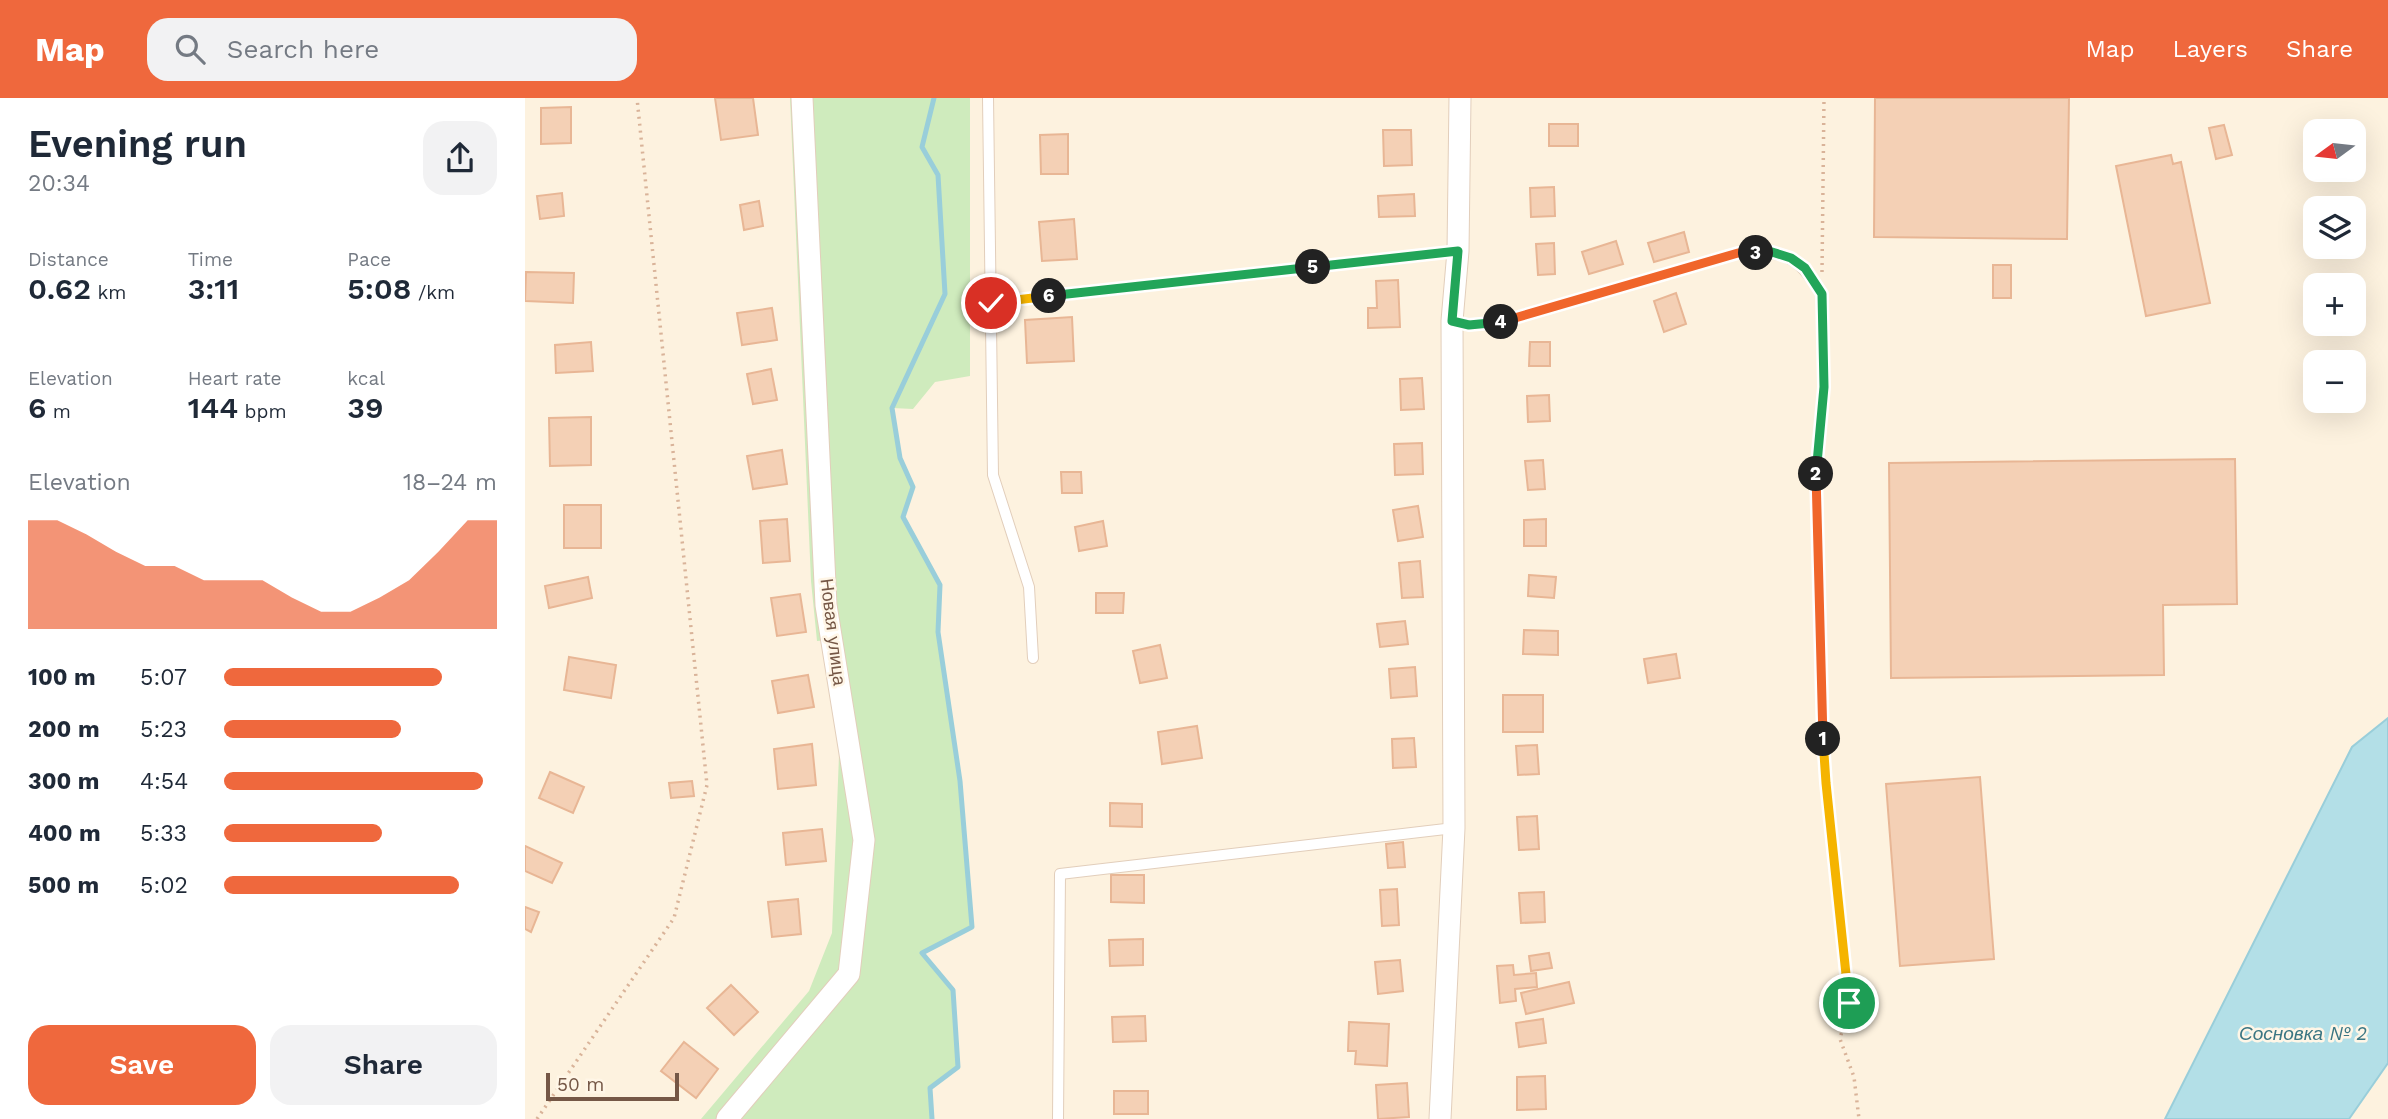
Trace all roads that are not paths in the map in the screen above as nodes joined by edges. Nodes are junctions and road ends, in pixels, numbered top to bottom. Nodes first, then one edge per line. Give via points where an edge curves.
1 (801, 98) edge
2 (988, 98) edge
3 (1460, 98) edge
4 (1458, 251) junction
5 (1822, 294) road end
6 (991, 303) junction
7 (1452, 321) junction
8 (1033, 657) dead end
9 (1454, 828) junction
10 (727, 1119) edge
11 (1059, 1119) edge
12 (1440, 1119) edge

1 - 10 street, Новая улица via 826,605 864,840 849,974
2 - 6 lane
3 - 4 street
4 - 6 lane
4 - 7 street
5 - 7 lane via 1805,268 1791,258 1772,252 1738,253 1496,323
6 - 8 lane via 993,475 1028,587
7 - 9 street
9 - 11 lane via 1060,874
9 - 12 street

